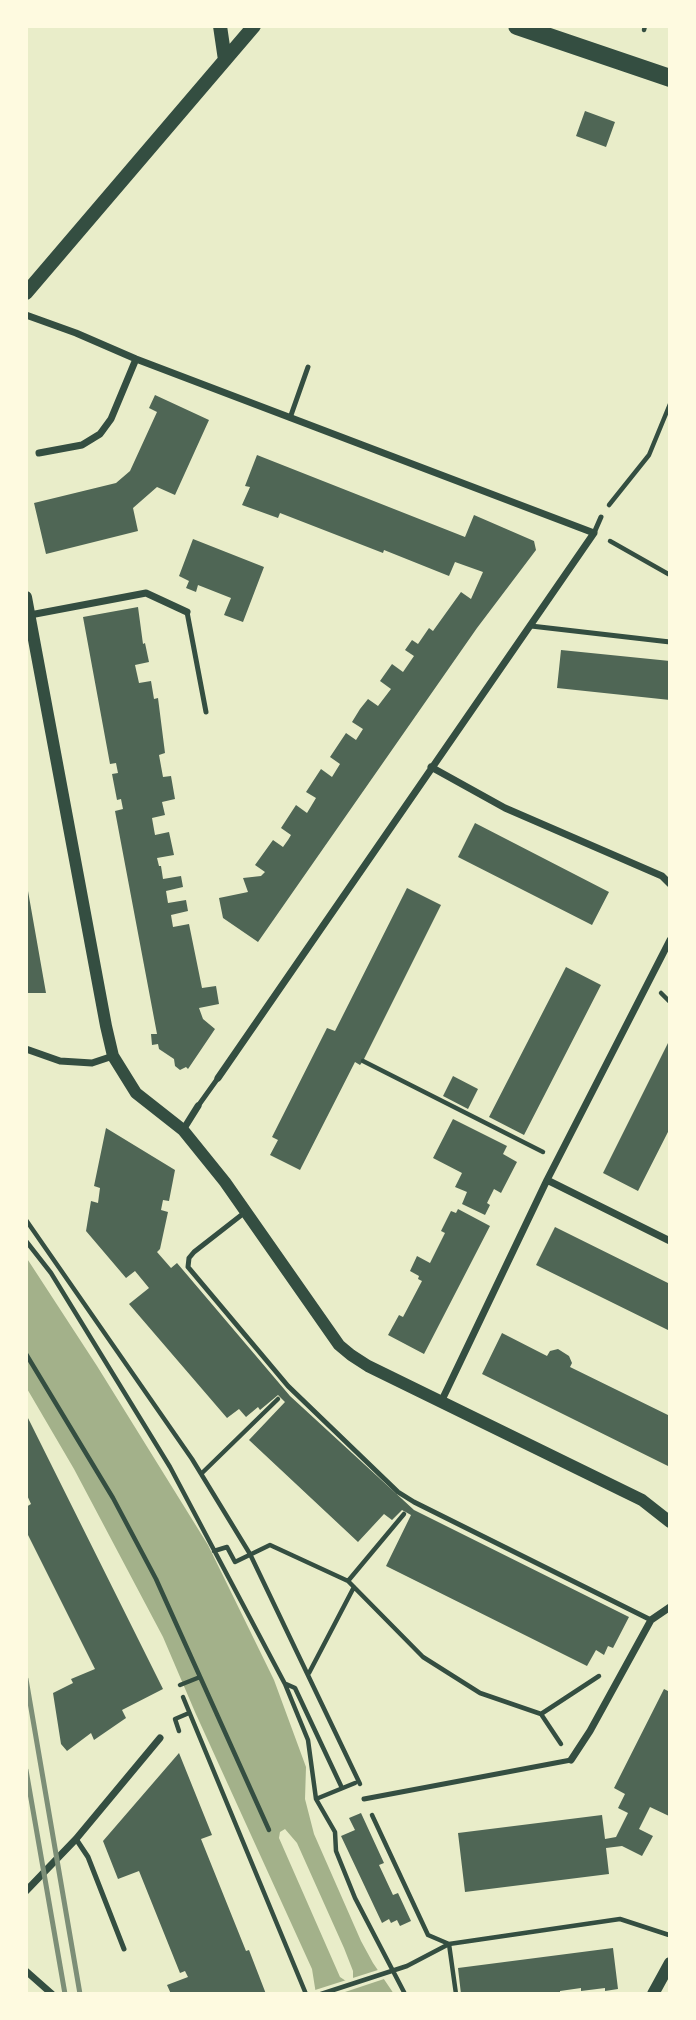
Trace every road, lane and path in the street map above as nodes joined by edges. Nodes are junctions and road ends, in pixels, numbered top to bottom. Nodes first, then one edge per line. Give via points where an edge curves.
1 (220, 26) edge
2 (254, 26) edge
3 (517, 26) edge
4 (225, 60) junction
5 (670, 78) edge
6 (26, 293) edge
7 (26, 315) edge
8 (136, 359) junction
9 (308, 367) dead end
10 (670, 404) edge
11 (290, 418) junction
12 (39, 453) dead end
13 (601, 517) joint
14 (594, 533) junction
15 (670, 576) edge
16 (26, 597) edge
17 (187, 612) joint
18 (30, 615) junction
19 (531, 626) junction
20 (670, 642) edge
21 (206, 712) dead end
22 (431, 767) junction
23 (670, 884) edge
24 (670, 940) edge
25 (26, 1049) edge
26 (113, 1056) junction
27 (363, 1061) dead end
28 (218, 1078) joint
29 (198, 1106) joint
30 (183, 1130) junction
31 (558, 1160) junction
32 (547, 1180) junction
33 (245, 1212) junction
34 (26, 1220) edge
35 (26, 1241) edge
36 (670, 1241) edge
37 (26, 1354) edge
38 (291, 1388) junction
39 (441, 1402) junction
40 (201, 1474) junction
41 (414, 1502) junction
42 (670, 1522) edge
43 (214, 1550) junction
44 (250, 1555) junction
45 (348, 1581) junction
46 (354, 1587) junction
47 (670, 1607) edge
48 (651, 1620) junction
49 (632, 1655) junction
50 (308, 1674) junction
51 (200, 1676) junction
52 (285, 1684) junction
53 (180, 1685) dead end
54 (183, 1697) dead end
55 (189, 1713) junction
56 (541, 1714) junction
57 (175, 1719) dead end
58 (160, 1738) dead end
59 (571, 1760) junction
60 (342, 1788) junction
61 (316, 1799) junction
62 (365, 1799) dead end
63 (269, 1830) dead end
64 (76, 1839) junction
65 (388, 1850) dead end
66 (26, 1891) edge
67 (669, 1935) edge
68 (449, 1944) junction
69 (124, 1949) dead end
70 (670, 1963) edge
71 (26, 1971) edge
72 (52, 1994) edge
73 (306, 1994) edge
74 (321, 1994) edge
75 (405, 1994) edge
76 (456, 1994) edge
77 (653, 1994) edge

1 - 4 main road
2 - 4 main road
3 - 5 main road
4 - 6 main road
7 - 8 street
8 - 11 street
8 - 12 street via 100,435 82,444
9 - 11 lane
10 - 13 path via 649,455
11 - 14 street
13 - 14 lane
14 - 15 path
14 - 19 street
16 - 18 street
17 - 18 street via 146,593
17 - 21 lane
18 - 26 street via 95,980
19 - 20 lane
19 - 22 street
22 - 23 street via 505,808 662,876
22 - 28 street
24 - 31 street
25 - 26 street via 60,1060 92,1063
26 - 30 street via 136,1093
27 - 31 path
28 - 29 lane
29 - 30 street
30 - 33 street
31 - 32 street
32 - 36 street
32 - 39 street
33 - 38 lane via 194,1252 188,1267
33 - 39 street via 339,1345 368,1366
34 - 40 path
35 - 43 path via 51,1273 163,1455
37 - 51 path via 107,1487 156,1578
38 - 40 path
38 - 41 lane via 398,1492
39 - 42 street via 642,1500
40 - 44 path
41 - 45 path
41 - 48 lane
43 - 44 path via 227,1547 235,1562
43 - 52 path
44 - 45 path via 270,1545
44 - 50 path
45 - 46 path
46 - 50 path
46 - 56 path via 423,1657 480,1693
47 - 48 street
48 - 49 street
49 - 56 path
49 - 59 street
50 - 60 path via 359,1781
51 - 53 path
51 - 63 path
52 - 60 path via 295,1688
52 - 61 path via 308,1740
54 - 55 path
55 - 57 path
55 - 73 path
56 - 59 path
58 - 64 street
59 - 62 lane
60 - 61 path
61 - 75 path via 335,1832 336,1851 355,1898
64 - 66 street
64 - 69 lane via 88,1857
65 - 68 path via 428,1935
67 - 68 path via 620,1919
68 - 74 path via 407,1966
68 - 76 path
70 - 77 street
71 - 72 street

